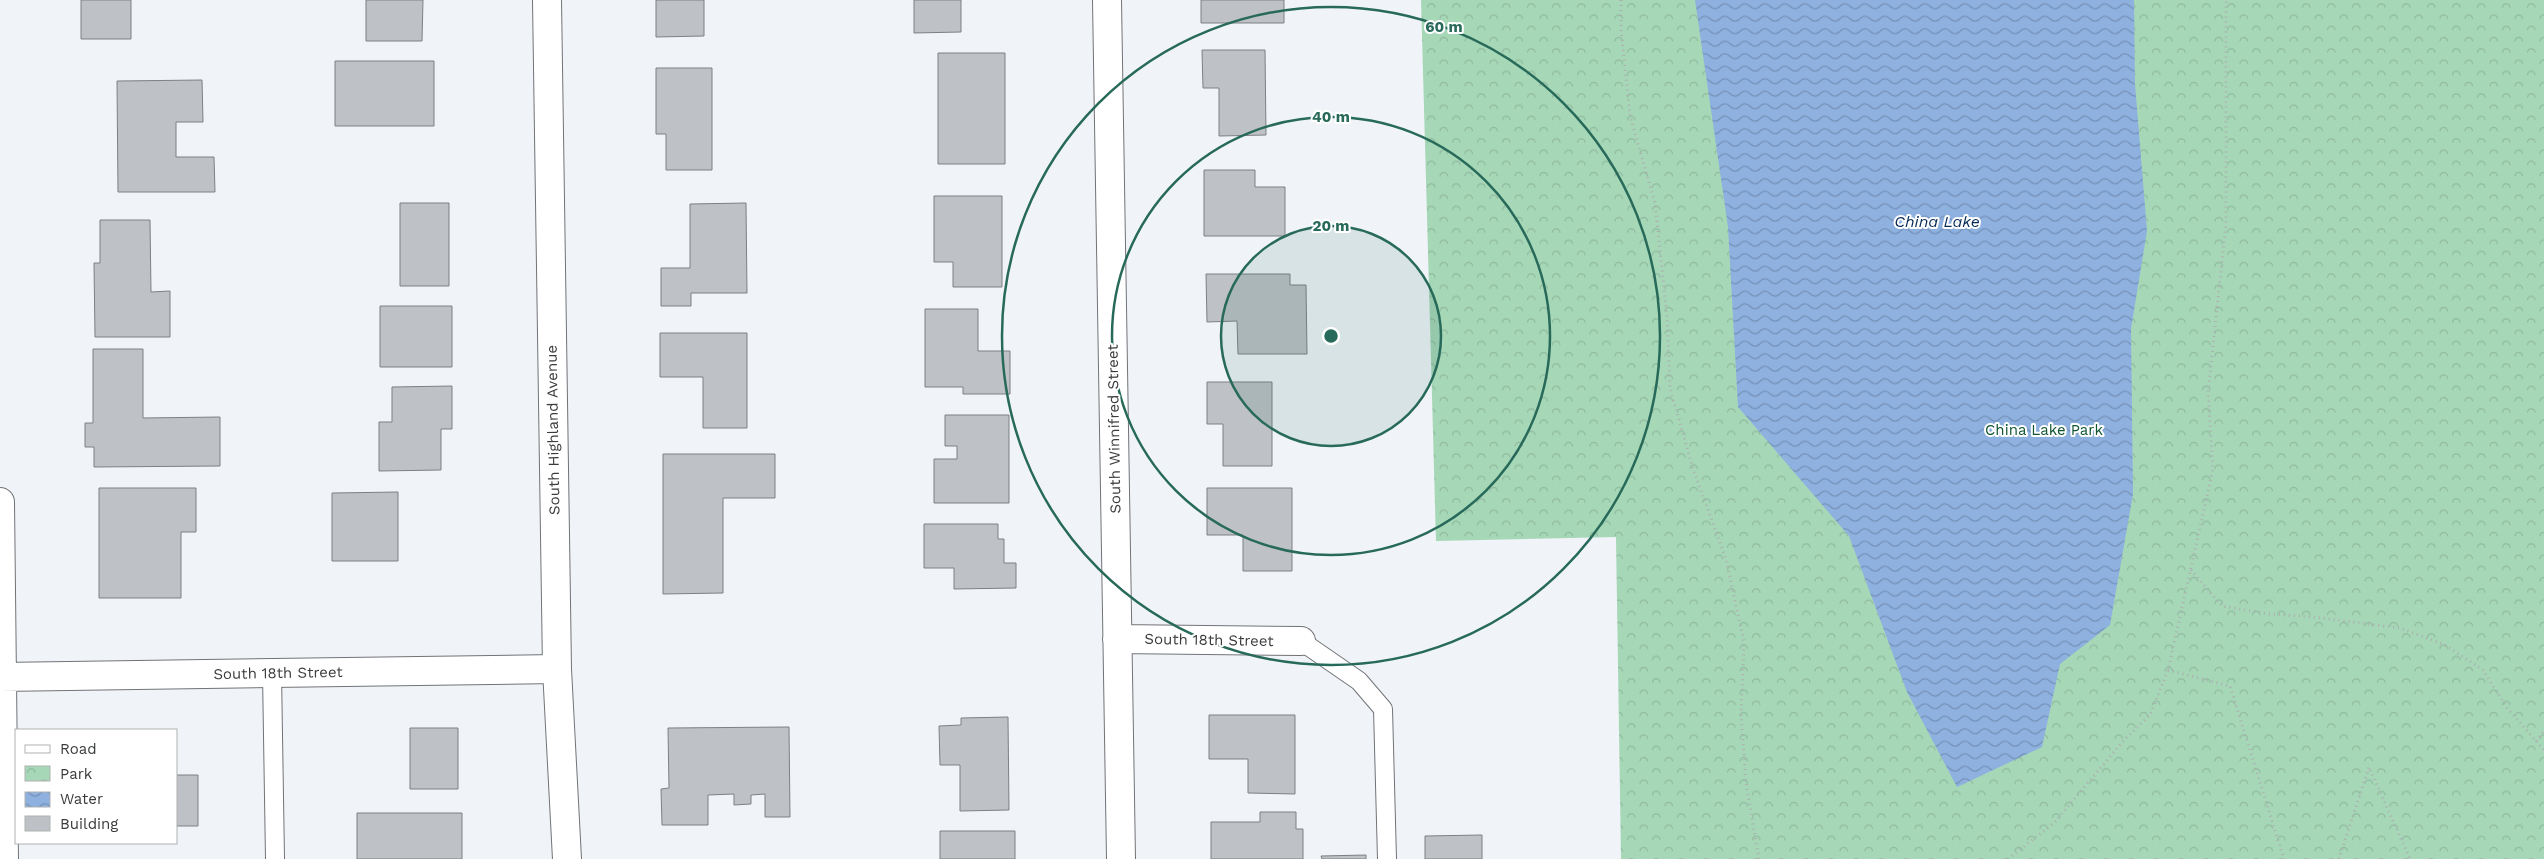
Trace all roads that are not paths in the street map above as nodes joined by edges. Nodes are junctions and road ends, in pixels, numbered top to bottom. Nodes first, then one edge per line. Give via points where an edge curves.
1 (547, 0) edge
2 (1107, 0) edge
3 (0, 502) edge
4 (1117, 639) junction
5 (1301, 641) joint
6 (557, 669) junction
7 (272, 674) junction
8 (1, 677) edge
9 (4, 859) edge
10 (275, 859) edge
11 (567, 859) edge
12 (1121, 859) edge
13 (1387, 859) edge

1 - 6 street, South Highland Avenue
2 - 4 street, South Winnifred Street
3 - 8 street
4 - 5 street, South 18th Street
4 - 12 street, South Winnifred Street
5 - 13 lane via 1359,681 1383,709
6 - 7 street, South 18th Street
6 - 11 street, South Highland Avenue
7 - 8 street, South 18th Street
7 - 10 lane
8 - 9 street

